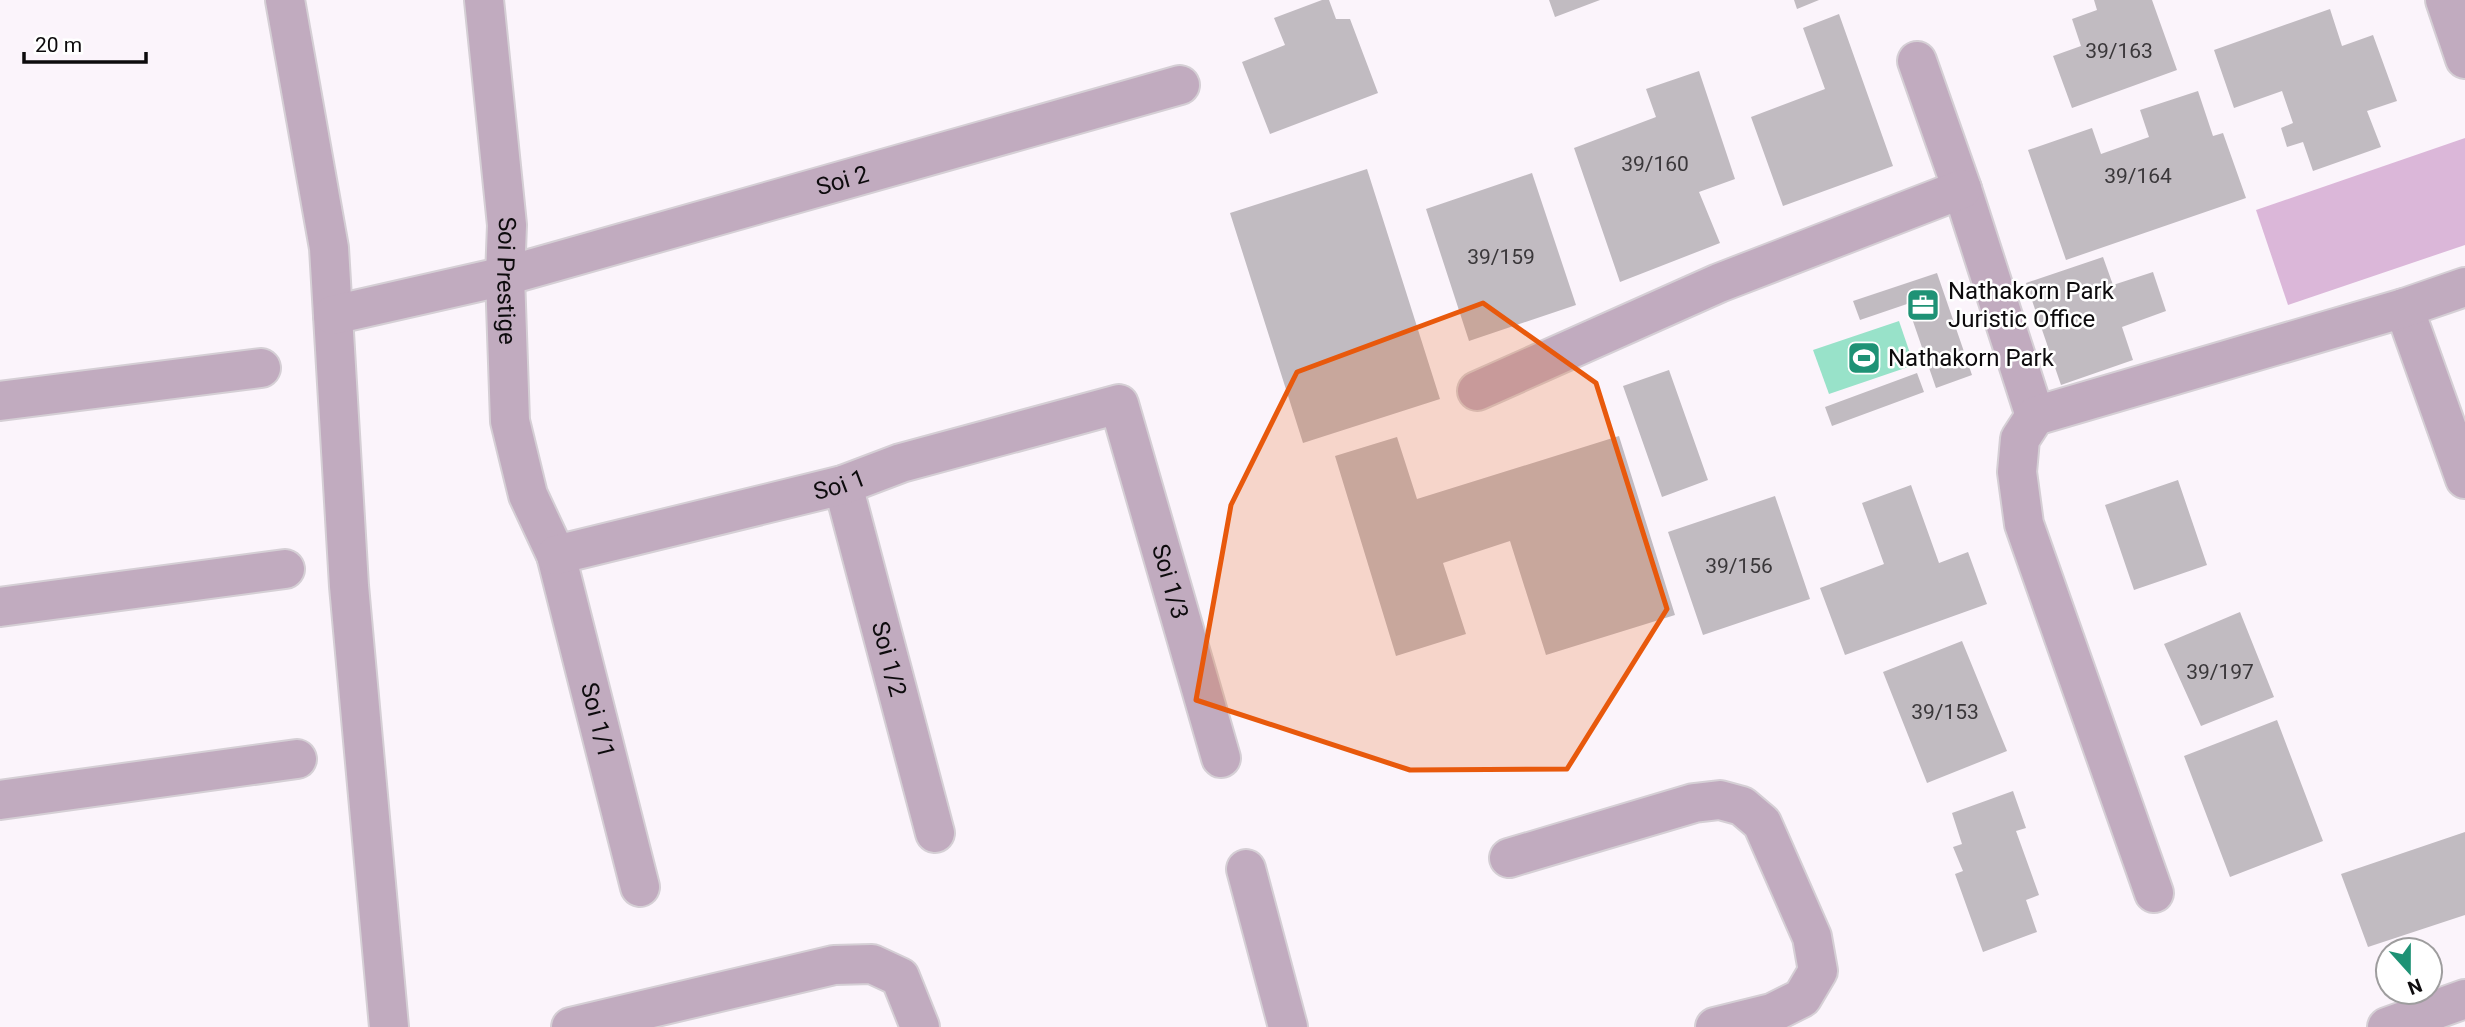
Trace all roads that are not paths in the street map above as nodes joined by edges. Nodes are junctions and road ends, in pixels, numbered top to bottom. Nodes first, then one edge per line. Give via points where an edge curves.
1 (285, 0) edge
2 (484, 0) edge
3 (2445, 0) edge
4 (2465, 58) edge
5 (1917, 61) dead end
6 (1180, 85) dead end
7 (1962, 189) junction
8 (505, 276) junction
9 (2465, 287) edge
10 (2404, 308) junction
11 (333, 315) junction
12 (261, 368) dead end
13 (1477, 391) dead end
14 (0, 401) edge
15 (1119, 404) joint
16 (2035, 415) junction
17 (2465, 479) edge
18 (843, 485) junction
19 (556, 555) junction
20 (285, 569) dead end
21 (0, 607) edge
22 (1221, 758) dead end
23 (297, 759) dead end
24 (0, 800) edge
25 (935, 834) dead end
26 (1509, 858) dead end
27 (1246, 869) dead end
28 (640, 887) dead end
29 (2154, 893) dead end
30 (2465, 999) edge
31 (389, 1027) edge
32 (571, 1027) edge
33 (920, 1027) edge
34 (1288, 1027) edge
35 (1715, 1027) edge
36 (2386, 1027) edge

1 - 11 street via 329,248
2 - 8 street, Soi Prestige via 508,225
3 - 4 street
5 - 7 street
6 - 8 street, Soi 2
7 - 13 street via 1719,284
7 - 16 street
8 - 11 street, Soi 2
8 - 19 street, Soi Prestige via 510,421 528,495
9 - 10 street
10 - 16 street
10 - 17 street
11 - 31 street via 349,586
12 - 14 street
15 - 18 street, Soi 1 via 901,463
15 - 22 street, Soi 1/3
16 - 29 street via 2020,439 2017,472 2024,524
18 - 19 street, Soi 1
18 - 25 street, Soi 1/2
19 - 28 street, Soi 1/1
20 - 21 street
23 - 24 street
26 - 35 street via 1694,803 1720,800 1742,806 1762,823 1812,937 1818,971 1802,998 1772,1013
27 - 34 street
30 - 36 street
32 - 33 street via 834,965 872,964 900,977

